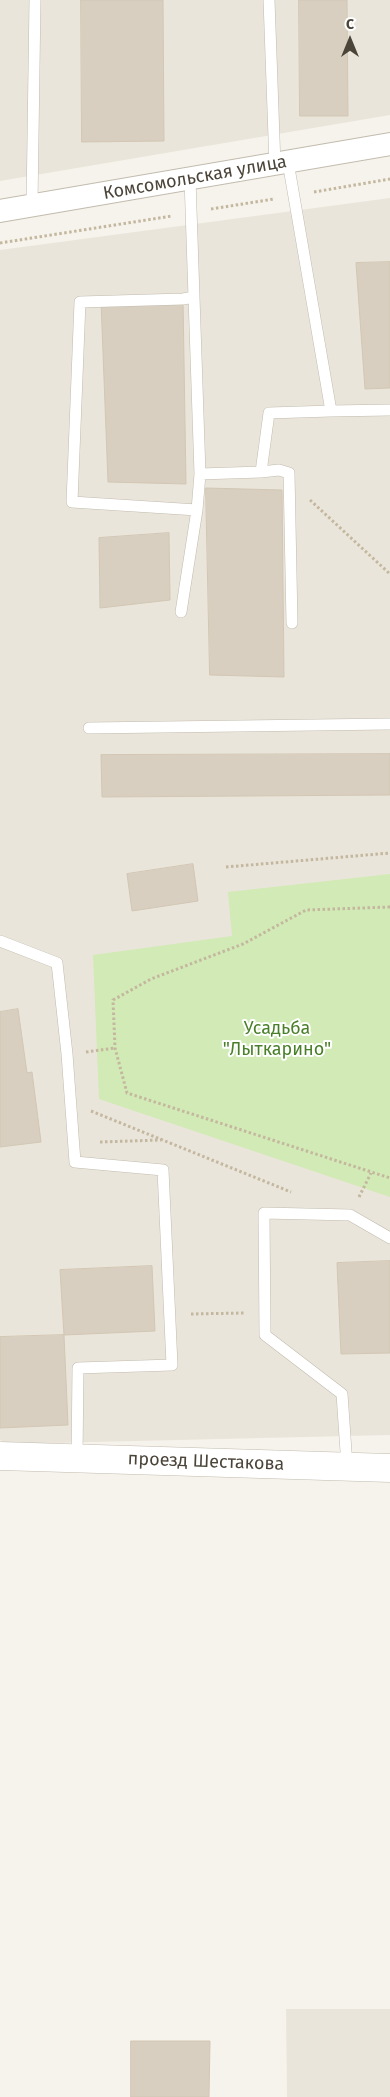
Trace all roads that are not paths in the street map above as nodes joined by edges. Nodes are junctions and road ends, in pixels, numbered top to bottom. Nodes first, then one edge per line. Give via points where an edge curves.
1 (35, 0) edge
2 (269, 0) edge
3 (390, 144) edge
4 (281, 163) junction
5 (190, 179) junction
6 (32, 206) junction
7 (0, 211) edge
8 (194, 297) junction
9 (390, 410) edge
10 (331, 411) junction
11 (262, 472) junction
12 (200, 474) junction
13 (197, 510) junction
14 (181, 612) dead end
15 (292, 623) dead end
16 (390, 724) edge
17 (89, 728) dead end
18 (0, 941) edge
19 (390, 1238) edge
20 (11, 1456) edge
21 (77, 1459) junction
22 (347, 1466) junction
23 (390, 1468) edge

1 - 6 lane
2 - 4 lane
3 - 4 street, Комсомольская улица
4 - 5 street, Комсомольская улица
4 - 10 lane
5 - 6 street, Комсомольская улица
5 - 8 lane
6 - 7 street, Комсомольская улица
8 - 12 lane
8 - 13 lane via 80,302 72,502
9 - 10 lane
10 - 11 lane via 269,413
11 - 12 lane
11 - 15 lane via 279,470 290,473
12 - 13 lane
13 - 14 lane
16 - 17 lane
18 - 21 lane via 57,963 75,1162 163,1170 172,1365 78,1368
19 - 22 lane via 350,1215 264,1213 265,1334 342,1394
20 - 21 street, проезд Шестакова
21 - 22 street, проезд Шестакова
22 - 23 street, проезд Шестакова

